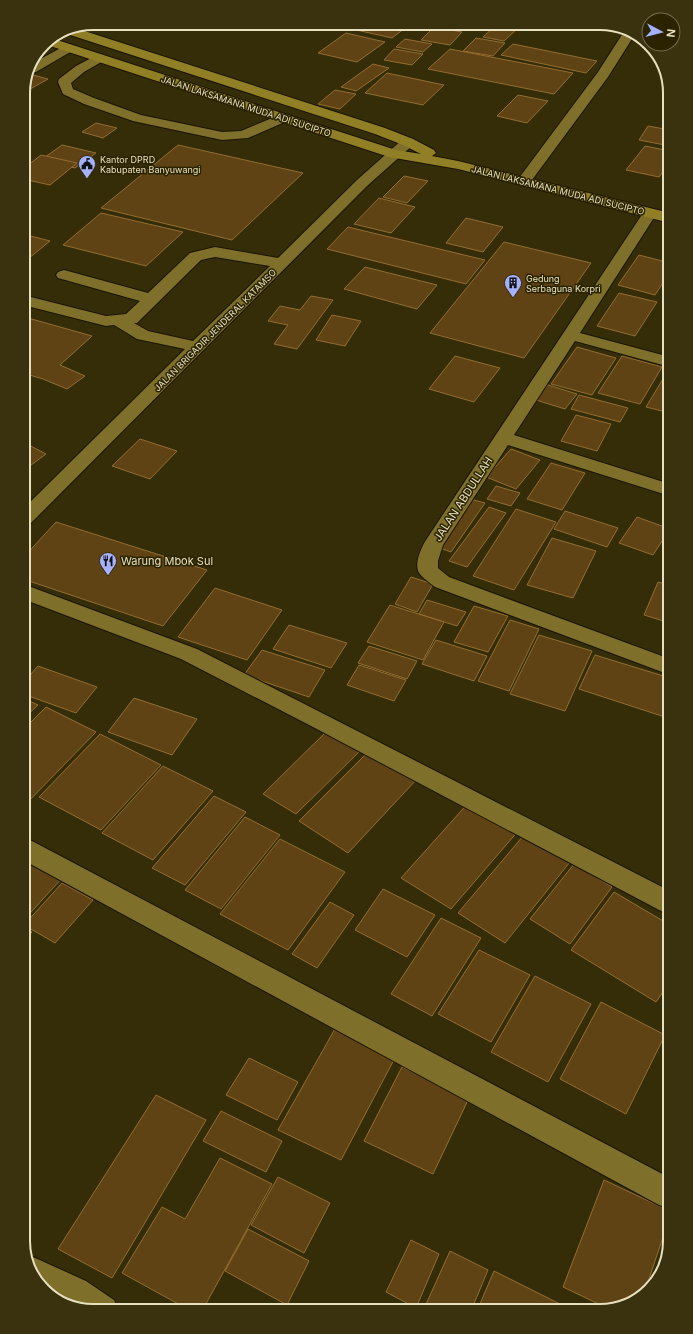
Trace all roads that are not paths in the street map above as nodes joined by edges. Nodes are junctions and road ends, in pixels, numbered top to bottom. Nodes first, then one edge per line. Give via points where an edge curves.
1 (77, 32) edge
2 (627, 37) edge
3 (55, 44) edge
4 (68, 48) junction
5 (99, 58) junction
6 (36, 66) edge
7 (282, 118) junction
8 (408, 142) junction
9 (394, 154) junction
10 (446, 163) junction
11 (524, 181) junction
12 (650, 213) junction
13 (663, 216) edge
14 (282, 263) junction
15 (64, 274) dead end
16 (152, 299) junction
17 (30, 302) edge
18 (117, 320) junction
19 (570, 335) junction
20 (197, 347) junction
21 (663, 360) edge
22 (503, 437) junction
23 (663, 488) edge
24 (30, 513) edge
25 (30, 594) edge
26 (663, 663) edge
27 (30, 852) edge
28 (663, 899) edge
29 (663, 1190) edge
30 (41, 1277) edge
31 (93, 1304) edge

1 - 8 main road, JALAN LAKSAMANA MUDA ADI SUCIPTO
2 - 11 street via 603,74
3 - 4 main road, JALAN LAKSAMANA MUDA ADI SUCIPTO
4 - 5 main road, JALAN LAKSAMANA MUDA ADI SUCIPTO
4 - 6 street
5 - 7 main road, JALAN LAKSAMANA MUDA ADI SUCIPTO
5 - 7 street via 64,82 68,91 138,118 222,136 243,136
7 - 9 main road, JALAN LAKSAMANA MUDA ADI SUCIPTO
8 - 9 street, JALAN BRIGADIR JENDERAL KATAMSO
8 - 10 main road, JALAN LAKSAMANA MUDA ADI SUCIPTO
9 - 10 main road, JALAN LAKSAMANA MUDA ADI SUCIPTO
9 - 14 street, JALAN BRIGADIR JENDERAL KATAMSO
10 - 11 main road, JALAN LAKSAMANA MUDA ADI SUCIPTO
11 - 12 main road, JALAN LAKSAMANA MUDA ADI SUCIPTO
12 - 13 main road, JALAN LAKSAMANA MUDA ADI SUCIPTO
12 - 19 street, JALAN ABDULLAH
14 - 16 street via 215,252 196,256
14 - 20 street, JALAN BRIGADIR JENDERAL KATAMSO
15 - 16 street
16 - 18 street via 131,319
17 - 18 street via 106,321
18 - 20 street via 143,334
19 - 21 street
19 - 22 street, JALAN ABDULLAH
20 - 24 street, JALAN BRIGADIR JENDERAL KATAMSO
22 - 23 street
22 - 26 street, JALAN ABDULLAH via 432,545 428,570 442,582
25 - 28 street via 188,654 328,724
27 - 29 street
30 - 31 street via 75,1292

